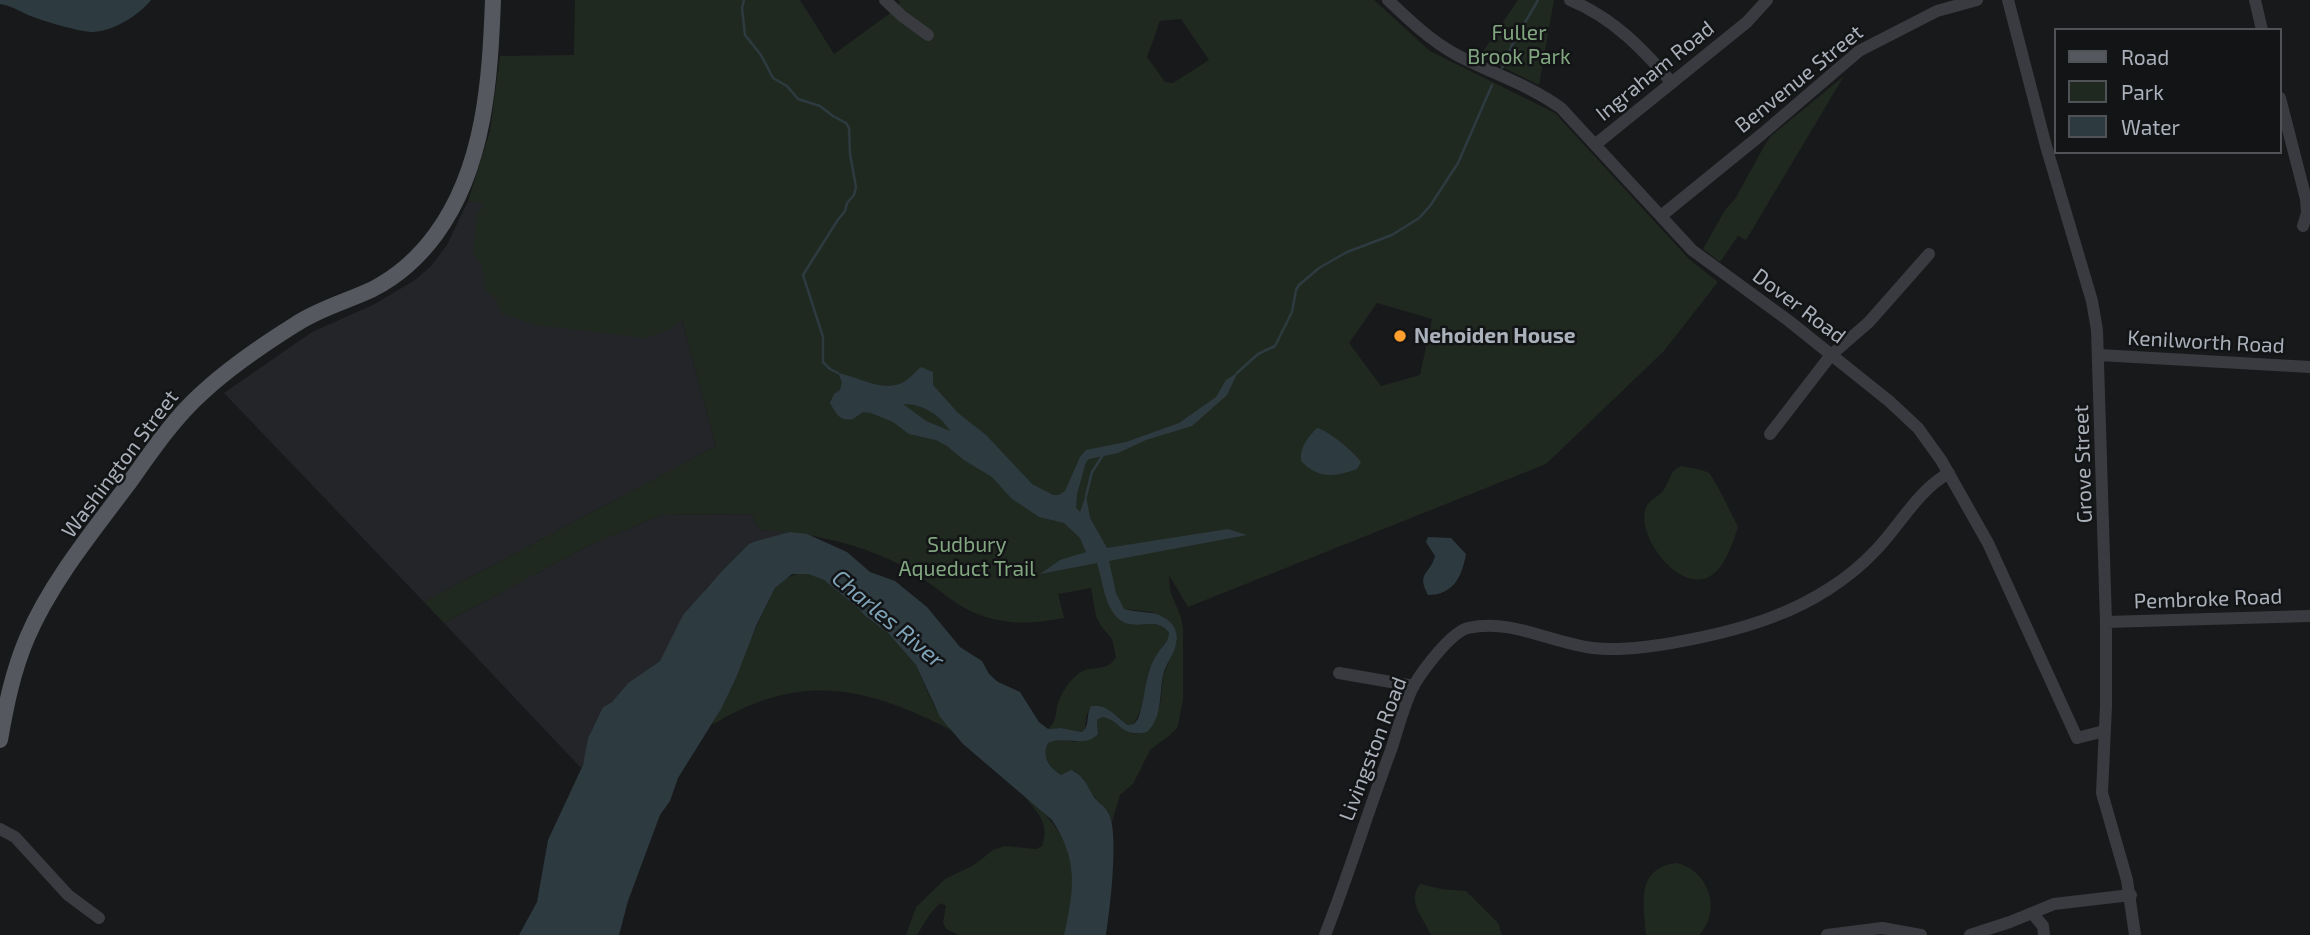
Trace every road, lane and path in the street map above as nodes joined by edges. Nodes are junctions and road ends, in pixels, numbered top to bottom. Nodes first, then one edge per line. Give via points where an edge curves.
1 (492, 0) edge
2 (886, 0) edge
3 (1388, 0) edge
4 (1570, 0) edge
5 (1767, 0) edge
6 (1977, 0) edge
7 (2008, 0) edge
8 (2255, 0) edge
9 (2262, 28) edge
10 (928, 34) dead end
11 (1672, 82) junction
12 (2282, 106) edge
13 (1596, 144) junction
14 (2051, 144) edge
15 (1661, 216) junction
16 (2303, 226) dead end
17 (1929, 254) dead end
18 (1831, 355) junction
19 (2099, 355) junction
20 (2310, 367) edge
21 (1770, 434) dead end
22 (1949, 474) junction
23 (2310, 615) edge
24 (2106, 622) junction
25 (1339, 673) dead end
26 (1414, 686) junction
27 (2104, 731) junction
28 (0, 740) edge
29 (0, 829) edge
30 (2130, 895) junction
31 (2049, 906) junction
32 (2032, 913) junction
33 (99, 918) dead end
34 (2044, 930) edge
35 (1855, 933) edge
36 (1325, 935) edge
37 (1827, 935) edge
38 (1921, 935) edge
39 (1970, 935) edge
40 (2135, 935) edge

1 - 28 main road, Washington Street via 488,87 480,131 461,188 441,228 391,277 299,321 223,375 183,413 51,592 27,636 10,687
2 - 10 street
3 - 13 street, Dover Road via 1446,49 1554,103
4 - 11 street via 1616,25
5 - 11 street, Ingraham Road via 1747,22
6 - 15 street, Benvenue Street via 1937,12 1859,51
7 - 14 street, Grove Street
8 - 9 street
11 - 13 street, Ingraham Road
12 - 16 street via 2306,199
13 - 15 street, Dover Road
14 - 19 street, Grove Street via 2092,301
15 - 18 street, Dover Road via 1700,257
17 - 18 street via 1869,322
18 - 21 street
18 - 22 street, Dover Road via 1910,419
19 - 20 street, Kenilworth Road
19 - 24 street, Grove Street
22 - 26 street, Livingston Road via 1932,485 1876,550 1843,579 1773,617 1741,628 1622,649 1593,649 1515,628 1466,628 1442,649
22 - 27 street, Dover Road via 2005,575 2077,738
23 - 24 street, Pembroke Road
24 - 27 street, Grove Street
25 - 26 street
26 - 36 street, Livingston Road
27 - 30 street, Grove Street via 2102,793
29 - 33 street via 15,837 68,894
30 - 31 street
30 - 40 street, Grove Street
31 - 32 street
31 - 34 street
32 - 34 street
32 - 39 street
35 - 37 street
35 - 38 street via 1882,928

